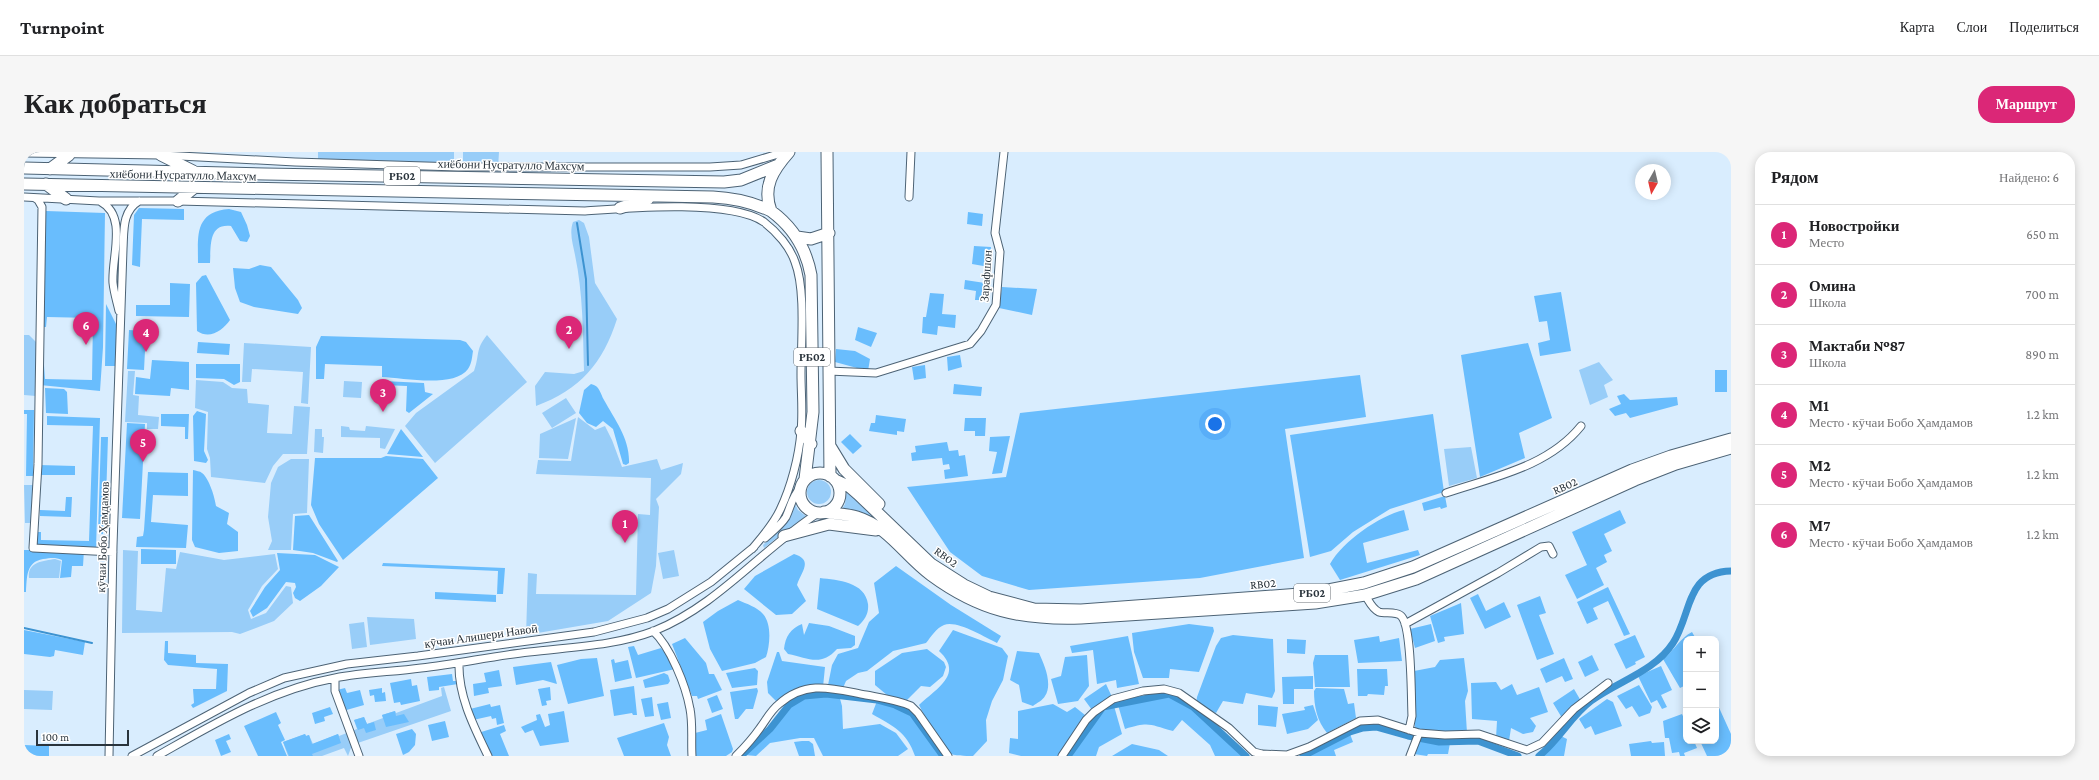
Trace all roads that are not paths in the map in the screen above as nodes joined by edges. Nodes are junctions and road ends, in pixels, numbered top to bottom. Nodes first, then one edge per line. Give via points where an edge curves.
1 (25, 152) edge
2 (785, 152) edge
3 (789, 152) edge
4 (827, 152) edge
5 (911, 152) edge
6 (1004, 152) edge
7 (69, 155) junction
8 (161, 155) junction
9 (778, 165) junction
10 (24, 168) edge
11 (50, 168) junction
12 (193, 172) junction
13 (24, 184) edge
14 (46, 184) junction
15 (194, 188) junction
16 (658, 196) junction
17 (24, 197) edge
18 (909, 197) dead end
19 (35, 198) junction
20 (66, 199) junction
21 (141, 200) junction
22 (99, 201) junction
23 (178, 201) junction
24 (620, 208) junction
25 (771, 211) junction
26 (829, 233) junction
27 (797, 237) junction
28 (122, 319) junction
29 (828, 371) junction
30 (1581, 426) dead end
31 (801, 431) junction
32 (1731, 439) edge
33 (829, 443) junction
34 (811, 444) junction
35 (1731, 448) edge
36 (832, 478) junction
37 (803, 484) junction
38 (1446, 493) dead end
39 (821, 512) junction
40 (889, 531) junction
41 (784, 536) junction
42 (752, 549) junction
43 (113, 552) junction
44 (1553, 554) dead end
45 (1365, 595) junction
46 (1405, 624) junction
47 (653, 631) junction
48 (459, 663) junction
49 (334, 678) junction
50 (1608, 683) dead end
51 (1409, 730) junction
52 (1419, 733) junction
53 (109, 756) edge
54 (132, 756) edge
55 (157, 756) edge
56 (359, 756) edge
57 (488, 756) edge
58 (692, 756) edge
59 (736, 756) edge
60 (948, 756) edge
61 (1062, 756) edge
62 (1410, 756) edge

1 - 7 street
2 - 8 street via 741,165 710,167 458,167
3 - 9 highway
4 - 26 highway
5 - 18 street
6 - 29 street, Зарафшон via 995,233 1000,252 996,305 981,331 970,344 876,373
7 - 8 street
7 - 11 highway
8 - 12 highway
9 - 12 highway, хиёбони Нусратулло Махсум / РБ02 via 742,180 724,182
9 - 25 highway via 769,180 767,194
10 - 11 highway, хиёбони Нусратулло Махсум / РБ02
11 - 12 highway, хиёбони Нусратулло Махсум / РБ02
13 - 14 highway, хиёбони Нусратулло Махсум / РБ02
14 - 15 highway, хиёбони Нусратулло Махсум / РБ02
14 - 20 highway
15 - 16 highway, хиёбони Нусратулло Махсум / РБ02
15 - 23 highway
16 - 24 highway
16 - 25 highway, хиёбони Нусратулло Махсум / РБ02 via 733,198 757,204
17 - 19 street
19 - 20 street
19 - 43 street via 42,207 38,464 33,548
20 - 22 street
21 - 22 street
21 - 23 street
21 - 28 street, кӯчаи Бобо Ҳамдамов via 131,206 125,217
22 - 28 street, кӯчаи Бобо Ҳамдамов via 108,206 116,224 113,283
23 - 24 street via 585,211
24 - 31 street via 714,208 741,212 763,222 791,251 796,263 800,293
25 - 27 highway, хиёбони Нусратулло Махсум
26 - 27 highway via 812,239
26 - 29 highway, РБ02
27 - 34 highway, РБ02 via 809,263 812,290
28 - 43 street, кӯчаи Бобо Ҳамдамов
29 - 33 highway, РБ02
30 - 38 street via 1565,442 1531,464
31 - 34 highway
31 - 42 street via 795,464 780,510
32 - 40 highway, RB02 / РБ02 via 1670,456 1632,470 1407,570 1344,588 1313,593 1081,610 1034,609 989,597 964,585 931,564
33 - 36 highway, РБ02
33 - 40 highway via 840,464 878,503
34 - 37 highway, РБ02
35 - 45 highway, RB02 / РБ02 via 1676,464 1635,480 1416,579
36 - 37 highway, РБ02 via 814,474
36 - 39 highway, РБ02 via 839,489 839,499 833,508
36 - 40 highway, РБ02 via 850,487
37 - 39 highway, РБ02 via 803,504 813,512
37 - 42 street, кӯчаи Алишери Навоӣ via 793,495 786,517
39 - 40 highway, РБ02 via 857,517
39 - 41 street, кӯчаи Алишери Навоӣ
40 - 41 highway via 829,524
40 - 45 highway, RB02 / РБ02 via 930,574 960,594 985,607 1034,617 1081,618 1315,603
41 - 47 street, кӯчаи Алишери Навоӣ via 703,602
42 - 54 street, кӯчаи Алишери Навоӣ via 711,582 668,609 647,618 594,632 346,664 284,678 249,693
43 - 53 street, кӯчаи Бобо Ҳамдамов
44 - 46 street via 1549,546 1540,546 1498,573
45 - 46 street via 1378,611 1398,614
46 - 51 street via 1412,716
47 - 48 street, кӯчаи Алишери Навоӣ via 599,644
47 - 58 street via 663,641 675,664 690,709
48 - 49 street, кӯчаи Алишери Навоӣ
48 - 57 street via 468,714
49 - 55 street, кӯчаи Алишери Навоӣ via 273,695
49 - 56 street via 335,691
50 - 52 street via 1574,709 1542,743 1528,750 1480,734 1444,736
51 - 52 street
51 - 61 street via 1386,721 1364,721 1287,755 1262,754 1254,752 1229,728 1179,693 1164,688 1113,699 1086,720
52 - 62 street
59 - 60 street via 784,700 794,693 824,688 840,689 911,706

